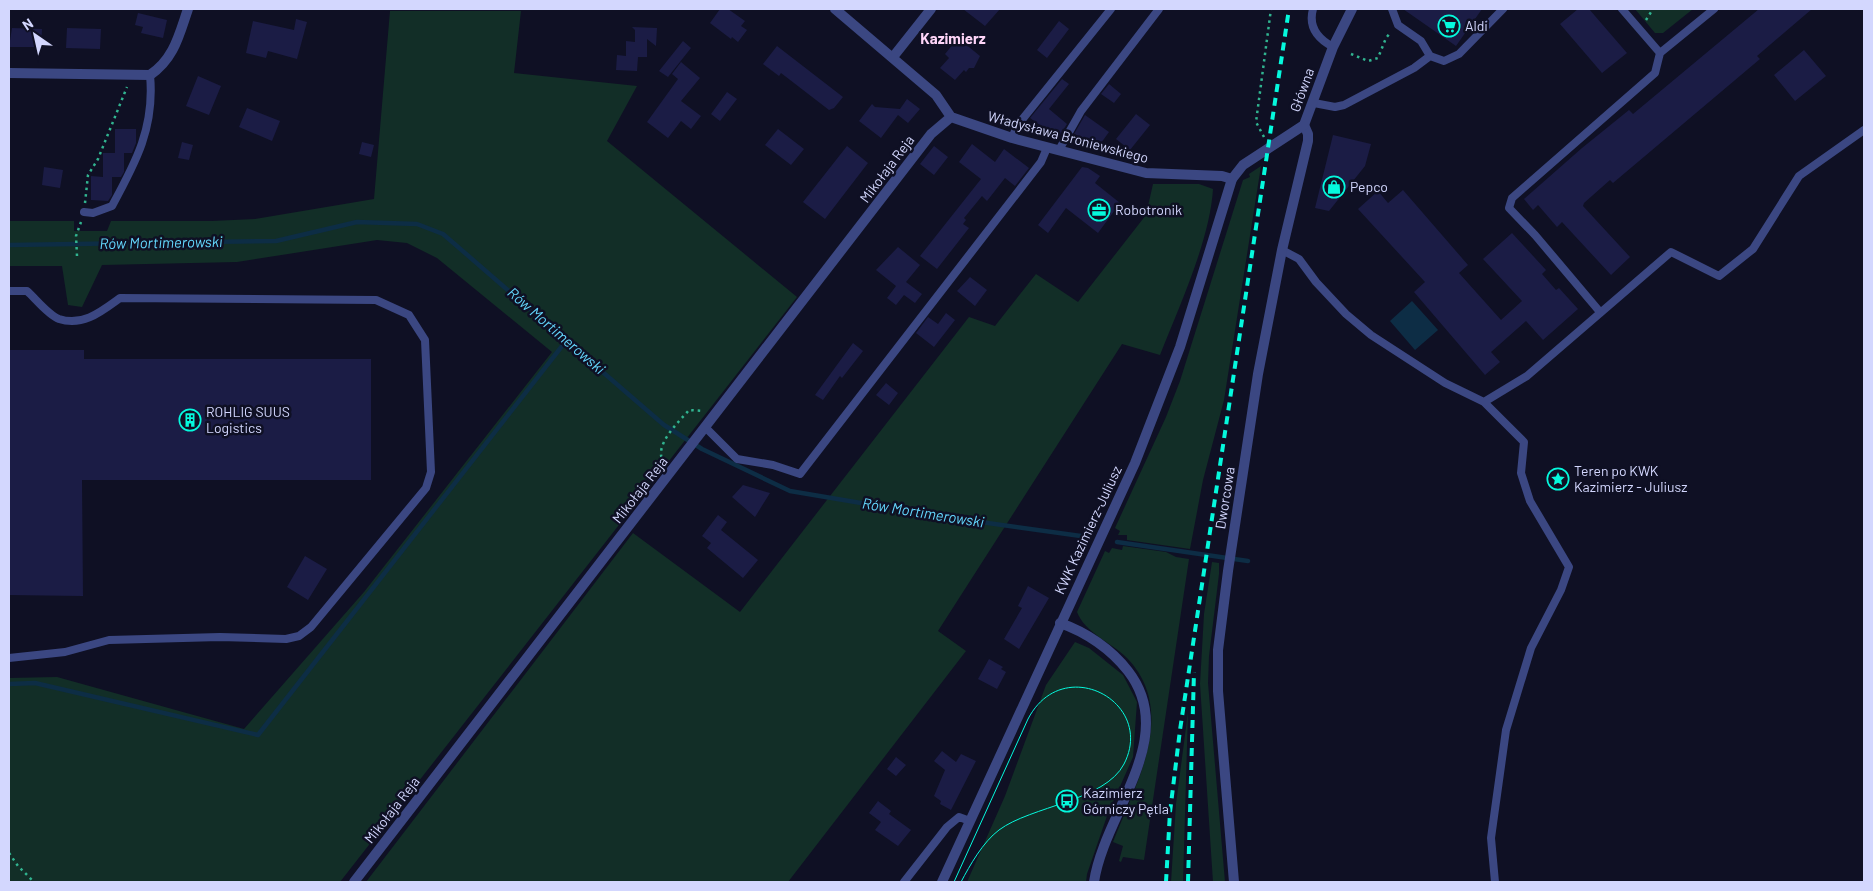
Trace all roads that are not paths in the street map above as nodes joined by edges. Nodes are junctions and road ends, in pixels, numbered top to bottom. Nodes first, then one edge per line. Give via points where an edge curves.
1 (188, 9) edge
2 (835, 9) edge
3 (931, 9) edge
4 (1111, 9) edge
5 (1159, 9) edge
6 (1313, 9) edge
7 (1352, 9) edge
8 (1392, 9) edge
9 (1503, 9) edge
10 (1622, 9) edge
11 (1714, 9) edge
12 (1333, 47) junction
13 (1660, 54) junction
14 (1430, 56) junction
15 (893, 57) junction
16 (9, 73) edge
17 (150, 75) junction
18 (1314, 103) junction
19 (951, 117) junction
20 (1304, 125) junction
21 (1864, 130) edge
22 (1012, 138) junction
23 (1047, 148) junction
24 (1059, 150) junction
25 (1232, 179) junction
26 (84, 212) road end
27 (1282, 250) junction
28 (9, 291) edge
29 (1600, 312) junction
30 (1484, 402) junction
31 (704, 429) junction
32 (1060, 623) junction
33 (9, 658) edge
34 (970, 821) junction
35 (354, 882) edge
36 (904, 882) edge
37 (942, 882) edge
38 (1094, 882) edge
39 (1234, 882) edge
40 (1495, 882) edge

1 - 17 street via 179,37 164,66
2 - 15 street
3 - 15 street
4 - 22 lane via 1017,126
5 - 24 lane via 1081,111
6 - 12 lane via 1314,33
7 - 12 street, Główna
8 - 14 lane via 1398,25 1421,41
9 - 14 lane via 1459,54 1444,61
10 - 13 lane
11 - 13 lane
12 - 18 street, Główna
13 - 29 lane via 1655,73 1512,198 1509,208
14 - 18 lane via 1344,106
15 - 19 street via 936,95
16 - 17 street
17 - 26 lane via 152,92 146,137 123,186 112,206 93,213
18 - 20 street, Główna
19 - 22 street, Władysława Broniewskiego
19 - 31 street, Mikołaja Reja via 931,134
20 - 25 street, Główna via 1242,165
20 - 27 street, Dworcowa via 1308,142
21 - 29 lane via 1799,176 1753,249 1718,276 1671,252
22 - 23 street, Władysława Broniewskiego
23 - 24 street, Władysława Broniewskiego
23 - 31 lane via 1041,162 800,474 773,465 736,459
24 - 25 street, Władysława Broniewskiego via 1146,173
25 - 32 street, KWK Kazimierz-Juliusz via 1180,347 1135,463
27 - 30 lane via 1299,259 1346,314 1371,335 1445,383
27 - 39 street, Dworcowa via 1258,374 1218,650 1218,691
28 - 33 lane via 27,291 58,318 73,320 92,317 120,298 376,300 409,315 425,340 432,472 426,488 311,627 299,636 286,639 108,640 65,652
29 - 30 lane via 1527,376
30 - 40 lane via 1524,442 1521,473 1530,501 1569,567 1531,648 1506,730 1491,838
31 - 35 street, Mikołaja Reja
32 - 34 street, KWK Kazimierz-Juliusz
32 - 38 street via 1083,633 1117,656 1142,695 1146,714 1140,762 1106,838
34 - 36 lane via 959,817 947,827
34 - 37 street, KWK Kazimierz-Juliusz

